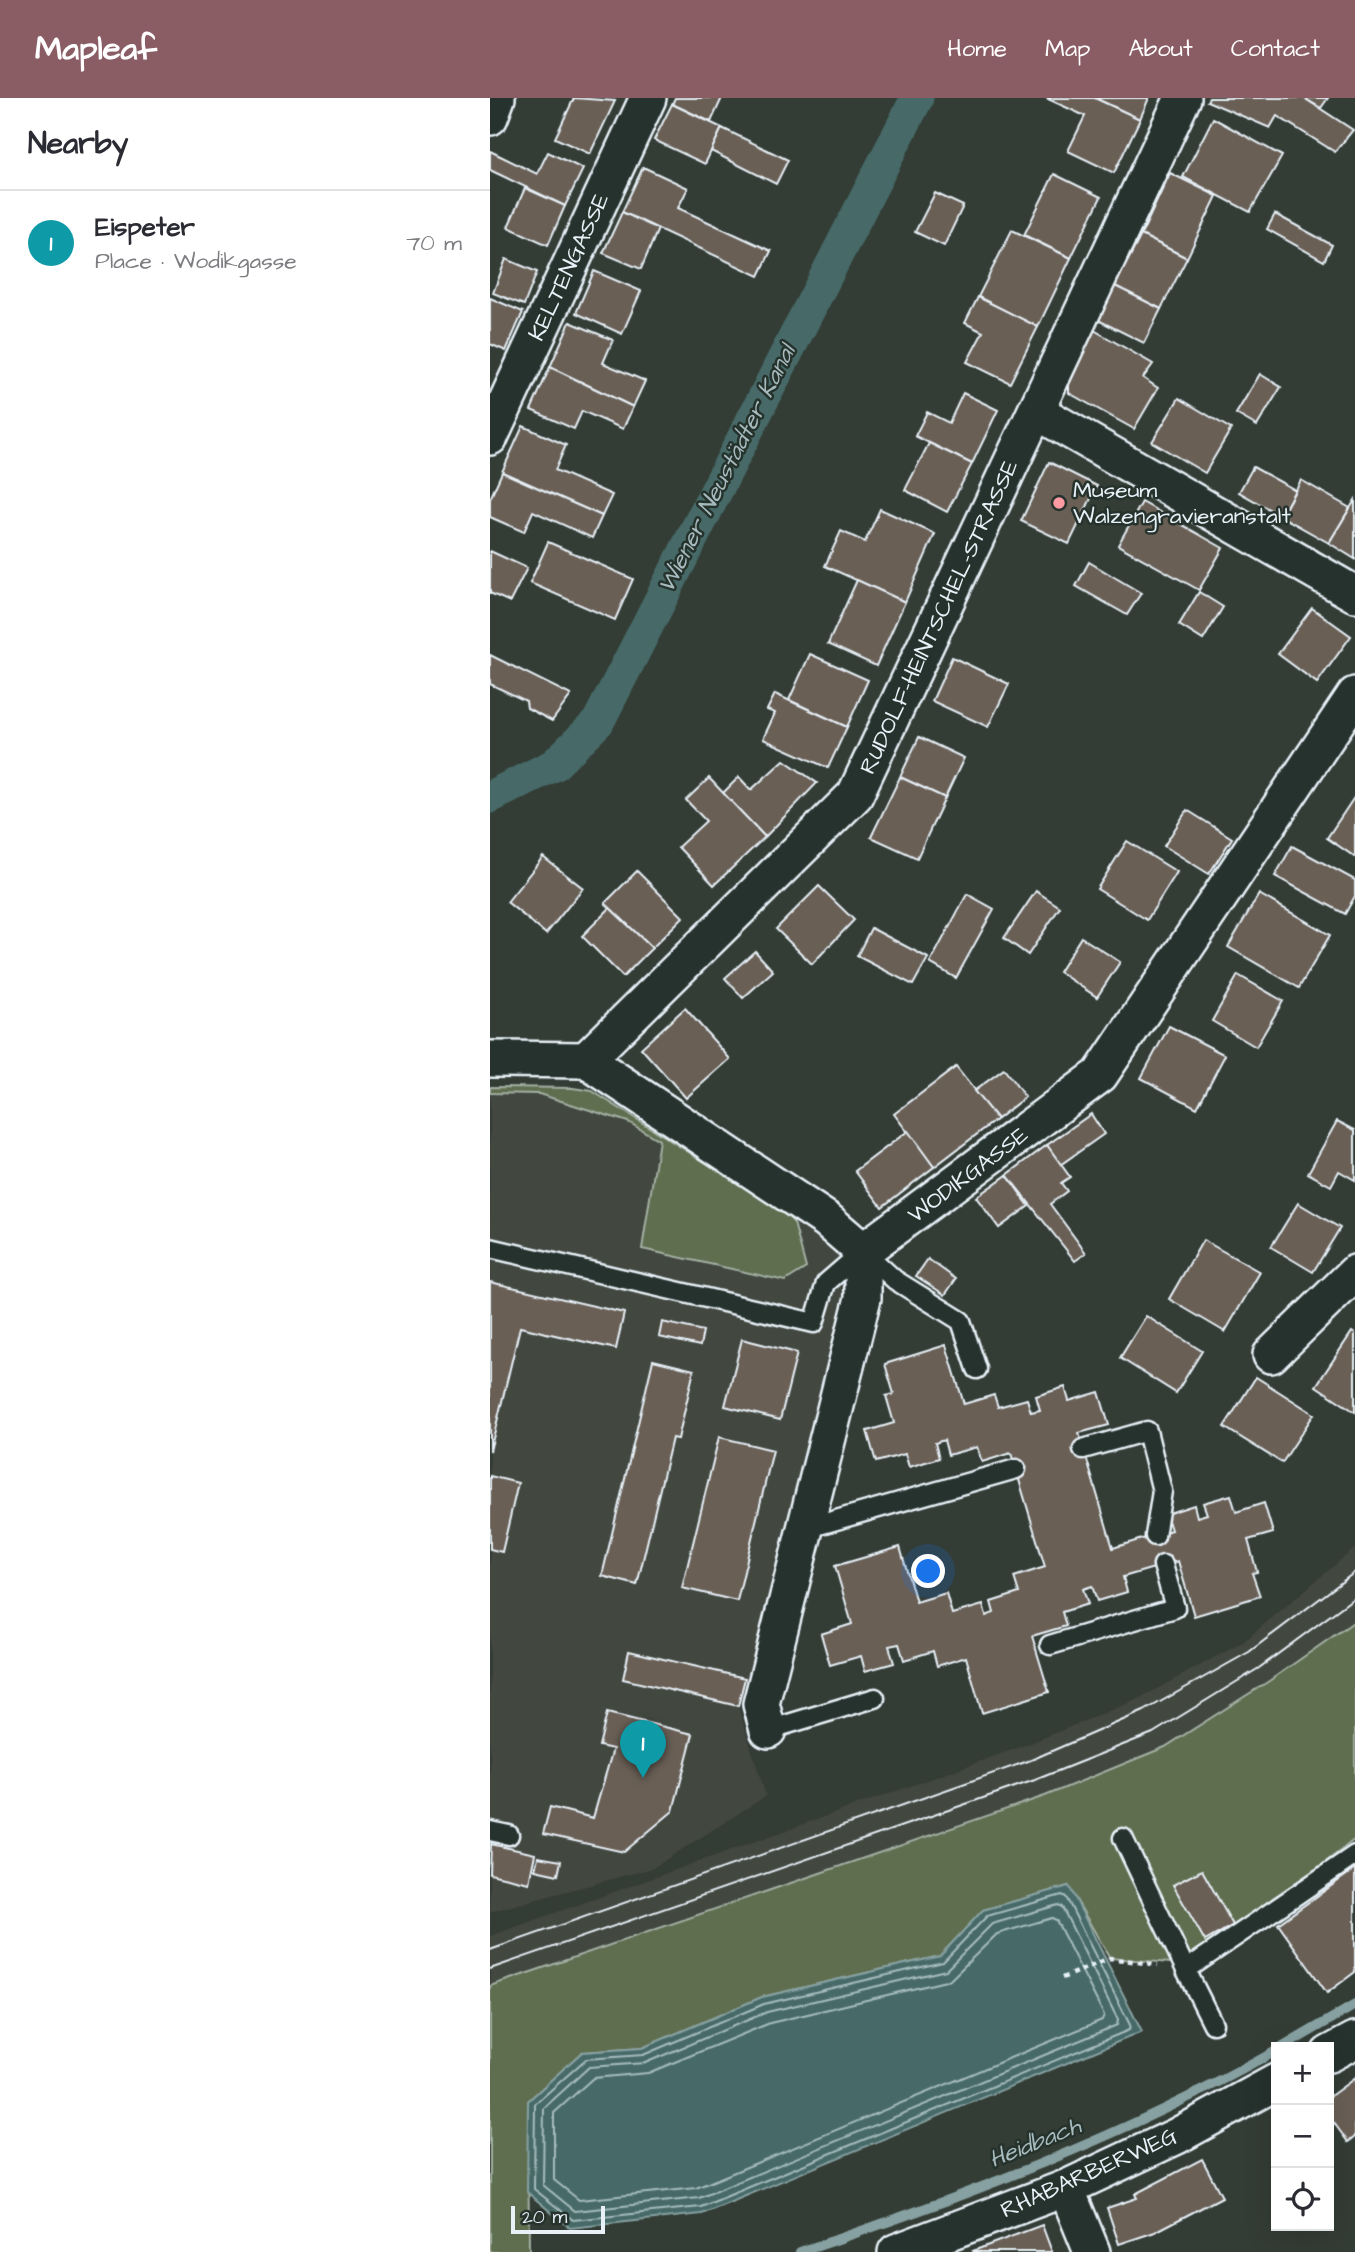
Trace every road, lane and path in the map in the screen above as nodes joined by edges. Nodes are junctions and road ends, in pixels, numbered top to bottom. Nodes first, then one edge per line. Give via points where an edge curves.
1 (496, 98) edge
2 (1183, 98) edge
3 (641, 100) edge
4 (490, 117) edge
5 (1036, 411) junction
6 (490, 436) edge
7 (1355, 594) edge
8 (1355, 695) edge
9 (490, 1059) edge
10 (586, 1060) junction
11 (490, 1248) edge
12 (863, 1251) junction
13 (1355, 1273) edge
14 (1271, 1355) dead end
15 (976, 1369) dead end
16 (1083, 1449) dead end
17 (1016, 1469) dead end
18 (807, 1528) junction
19 (1155, 1536) dead end
20 (1163, 1565) dead end
21 (1050, 1645) dead end
22 (875, 1698) dead end
23 (768, 1730) joint
24 (490, 1831) edge
25 (509, 1835) dead end
26 (1122, 1838) dead end
27 (1355, 1855) edge
28 (1186, 1970) junction
29 (1062, 1978) dead end
30 (1213, 2024) dead end
31 (1355, 2040) edge
32 (1334, 2051) edge
33 (1271, 2085) edge
34 (1066, 2188) junction
35 (896, 2252) edge
36 (1092, 2252) edge

1 - 4 street
2 - 5 street, RUDOLF-HEINTSCHEL-STRASSE
3 - 6 street, KELTENGASSE
5 - 7 street
5 - 10 street, RUDOLF-HEINTSCHEL-STRASSE via 855,795
8 - 12 street, WODIKGASSE via 1101,1076
9 - 10 street
10 - 12 street via 827,1220
11 - 12 lane via 814,1323 826,1283
12 - 15 lane via 895,1280 961,1321
12 - 18 street via 863,1298
13 - 14 street
16 - 19 lane via 1147,1431 1162,1491
17 - 18 lane
18 - 23 street via 761,1704
20 - 21 lane via 1175,1608
22 - 23 lane
24 - 25 lane
26 - 28 lane
27 - 28 lane
28 - 29 path via 1110,1958
28 - 30 lane
31 - 32 street
33 - 34 street, RHABARBERWEG
34 - 35 street, RHABARBERWEG
34 - 36 street

